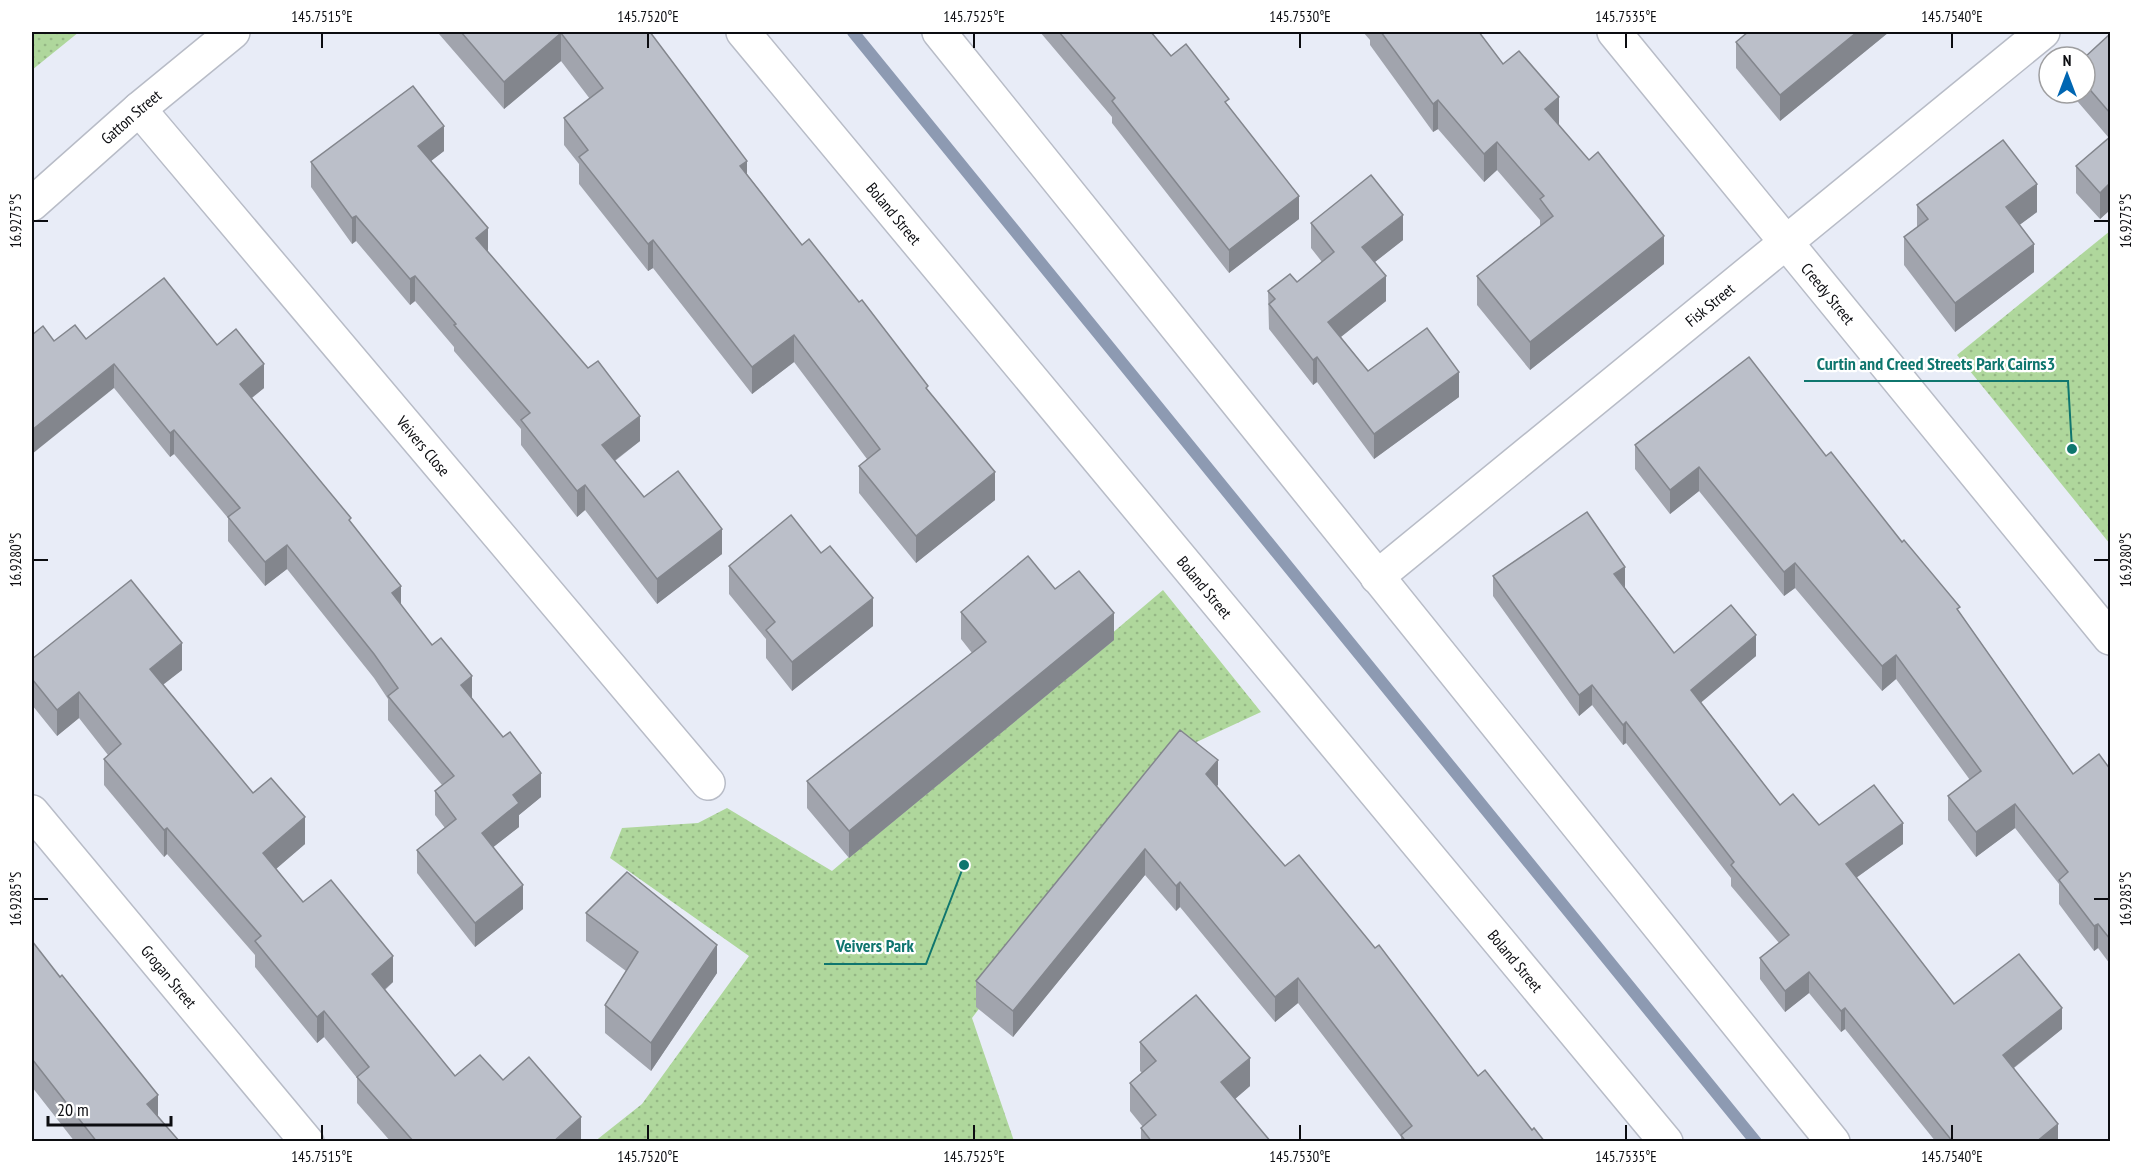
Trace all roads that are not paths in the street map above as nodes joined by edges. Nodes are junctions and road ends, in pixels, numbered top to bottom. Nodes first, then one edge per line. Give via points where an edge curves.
1 (233, 32) edge
2 (743, 32) edge
3 (939, 32) edge
4 (1614, 32) edge
5 (2043, 32) edge
6 (139, 109) junction
7 (32, 204) edge
8 (1785, 243) junction
9 (1377, 578) junction
10 (2110, 638) edge
11 (708, 783) dead end
12 (32, 812) edge
13 (307, 1142) edge
14 (1666, 1142) edge
15 (1833, 1142) edge

1 - 6 street, Gatton Street
2 - 14 street, Boland Street
3 - 9 street
4 - 8 street, Creedy Street
5 - 8 street, Fisk Street
6 - 7 street, Gatton Street
6 - 11 street, Veivers Close
8 - 9 street, Fisk Street
8 - 10 street, Creedy Street
9 - 15 street
12 - 13 street, Grogan Street

